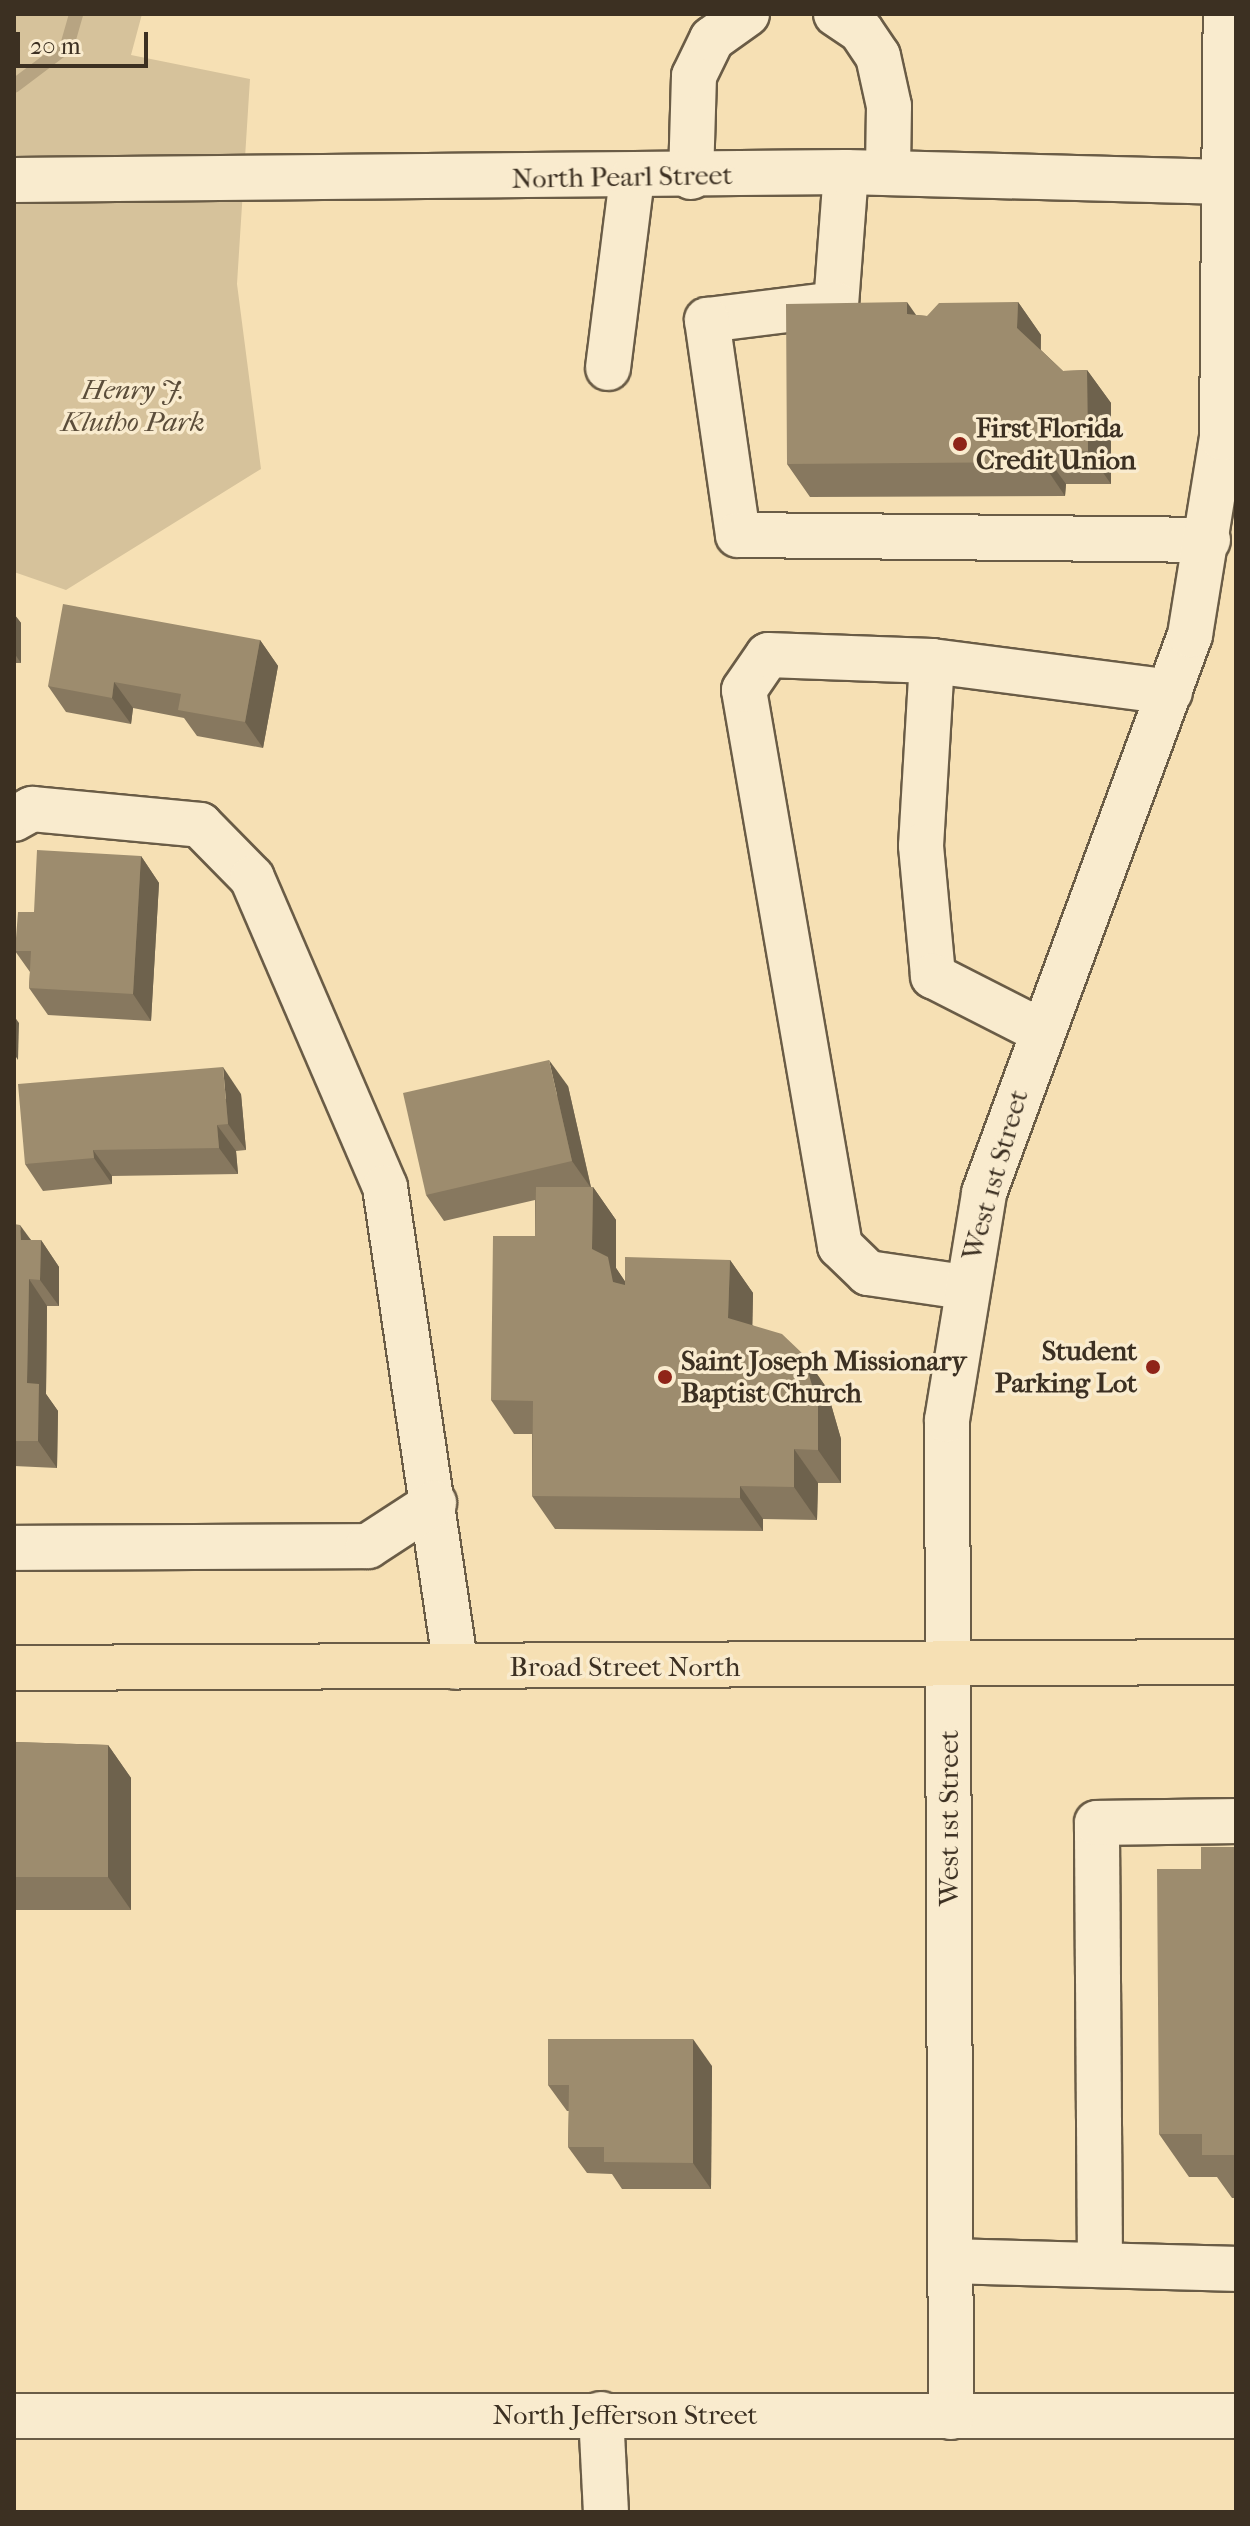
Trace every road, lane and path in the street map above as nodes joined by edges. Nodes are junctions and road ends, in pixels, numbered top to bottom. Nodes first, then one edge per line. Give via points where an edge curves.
1 (747, 14) edge
2 (836, 14) edge
3 (1226, 14) edge
4 (867, 172) junction
5 (691, 177) junction
6 (632, 179) junction
7 (1234, 179) edge
8 (16, 180) edge
9 (608, 368) dead end
10 (1208, 540) junction
11 (932, 661) junction
12 (1170, 692) junction
13 (14, 819) edge
14 (1039, 1030) junction
15 (964, 1287) junction
16 (434, 1503) junction
17 (14, 1548) edge
18 (1236, 1662) edge
19 (948, 1666) junction
20 (456, 1667) junction
21 (14, 1668) edge
22 (1236, 1821) edge
23 (951, 2261) junction
24 (1100, 2265) junction
25 (1236, 2269) edge
26 (601, 2414) junction
27 (14, 2416) edge
28 (1236, 2416) edge
29 (951, 2417) junction
30 (606, 2512) edge

1 - 5 street via 712,39 694,76
2 - 4 street via 861,31 878,56 889,106
3 - 7 street, West 1st Street
4 - 5 street, North Pearl Street
4 - 7 street, North Pearl Street
4 - 10 street via 836,304 707,320 738,535
5 - 6 street, North Pearl Street
6 - 8 street, North Pearl Street
6 - 9 street
7 - 10 street, West 1st Street via 1222,438
10 - 12 street, West 1st Street
11 - 12 street
11 - 14 street via 921,846 933,976
11 - 15 street via 768,655 744,690 840,1246 868,1273
12 - 14 street, West 1st Street
13 - 16 street via 32,809 200,825 252,878 385,1187
14 - 15 street, West 1st Street via 984,1193
15 - 19 street, West 1st Street via 947,1420
16 - 17 street via 368,1546
16 - 20 street
18 - 19 main road, Broad Street North
19 - 20 main road, Broad Street North
19 - 23 street, West 1st Street
20 - 21 main road, Broad Street North
22 - 24 street via 1097,1823
23 - 24 street
23 - 29 street, West 1st Street
24 - 25 street
26 - 27 street, North Jefferson Street
26 - 29 street, North Jefferson Street
26 - 30 street
28 - 29 street, North Jefferson Street

